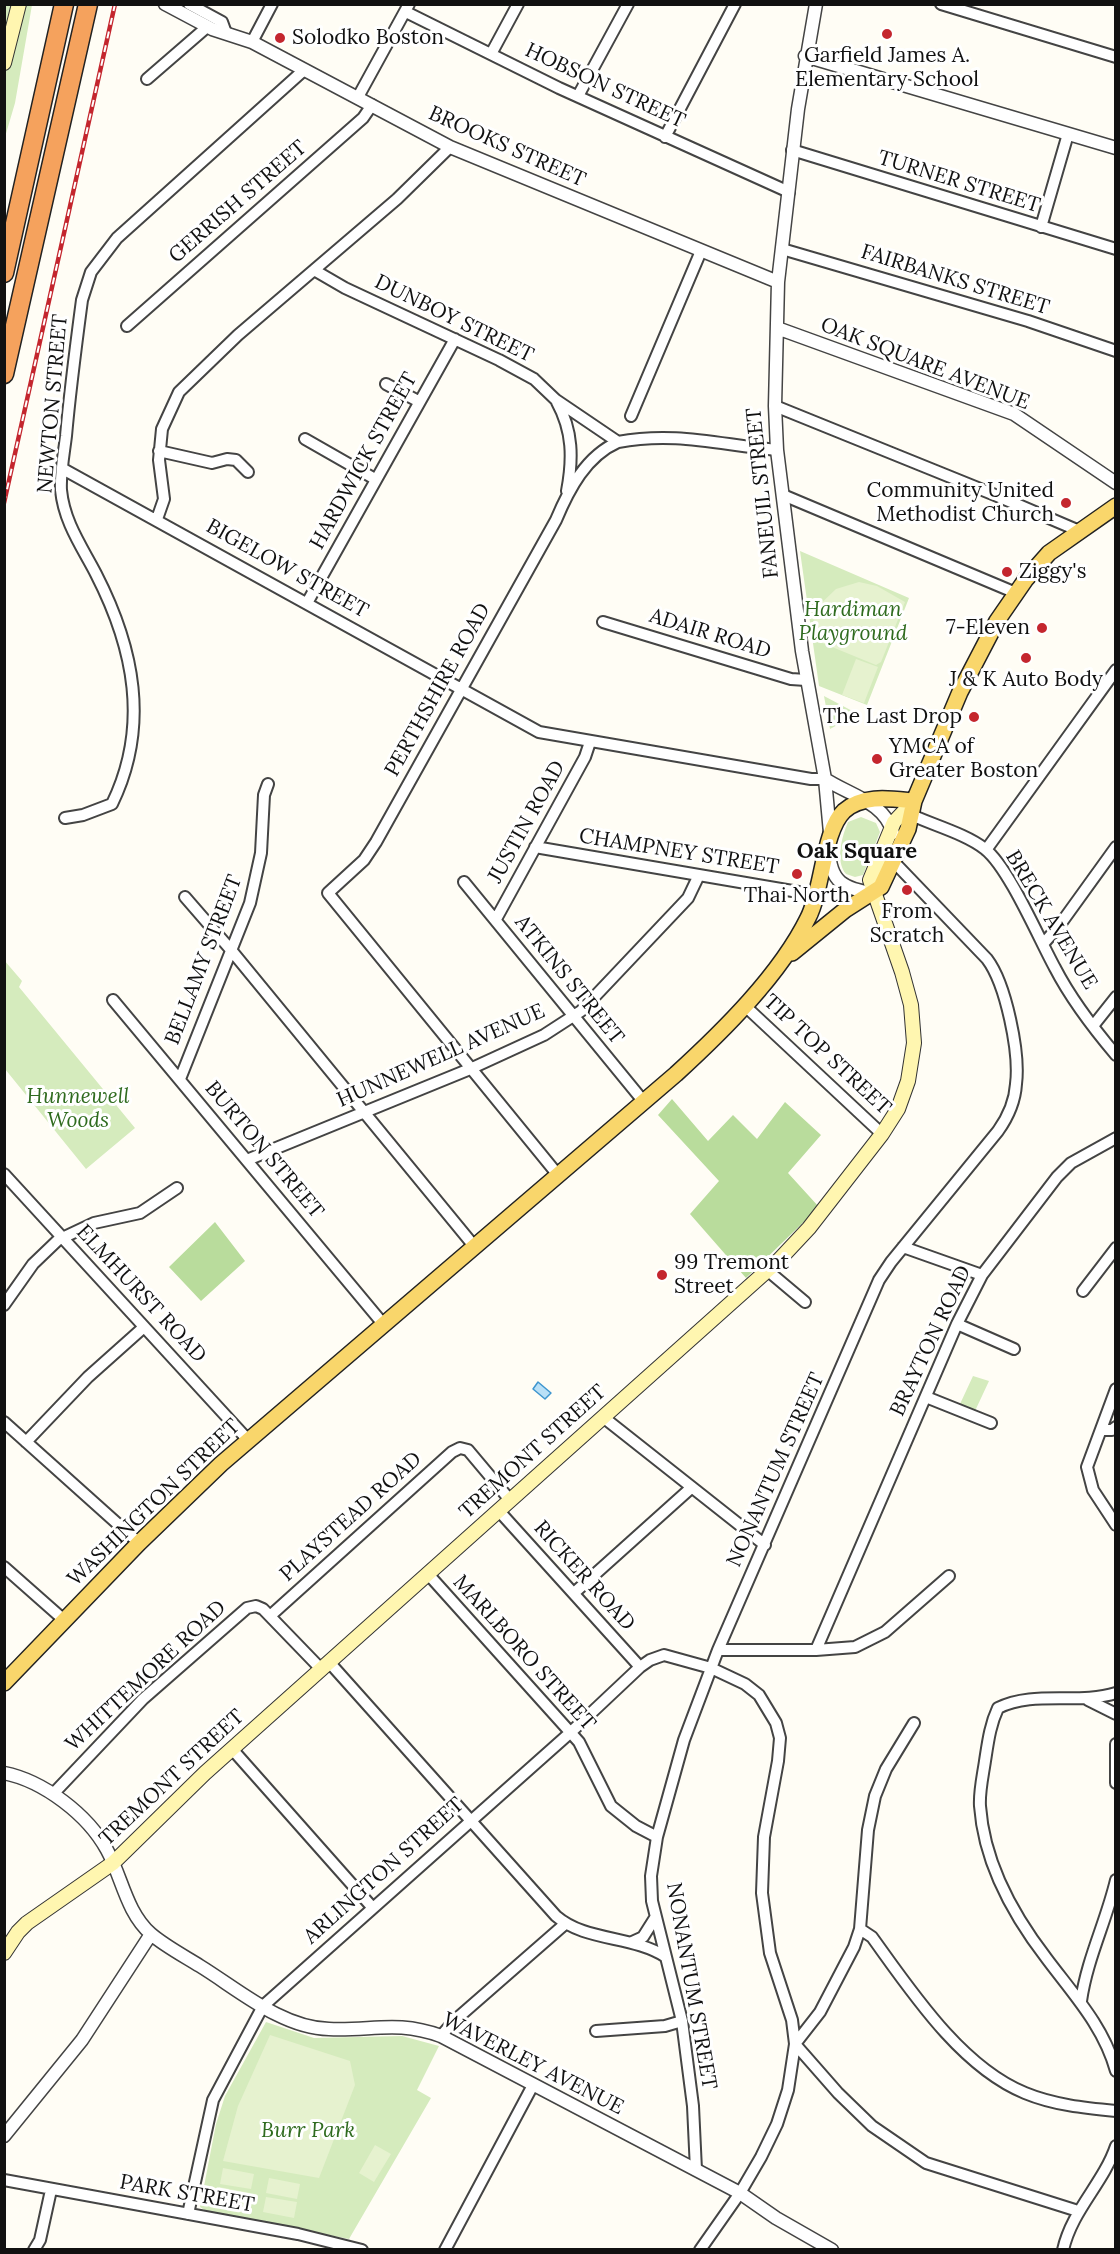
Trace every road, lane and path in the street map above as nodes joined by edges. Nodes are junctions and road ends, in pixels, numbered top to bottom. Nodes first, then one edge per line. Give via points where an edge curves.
1 (13, 4) edge
2 (19, 4) edge
3 (64, 4) edge
4 (88, 4) edge
5 (165, 4) edge
6 (189, 4) edge
7 (272, 4) edge
8 (518, 4) edge
9 (628, 4) edge
10 (735, 4) edge
11 (816, 4) edge
12 (941, 4) edge
13 (408, 8) edge
14 (207, 27) junction
15 (226, 33) junction
16 (252, 42) junction
17 (8, 48) junction
18 (491, 54) junction
19 (806, 56) junction
20 (1116, 57) edge
21 (4, 63) edge
22 (304, 70) junction
23 (147, 79) dead end
24 (578, 96) junction
25 (358, 97) junction
26 (372, 105) junction
27 (1068, 134) junction
28 (665, 137) junction
29 (450, 147) junction
30 (1116, 148) edge
31 (792, 150) junction
32 (789, 192) junction
33 (1041, 227) junction
34 (782, 249) junction
35 (1116, 249) edge
36 (701, 251) junction
37 (314, 270) junction
38 (4, 273) edge
39 (778, 282) junction
40 (127, 326) dead end
41 (777, 328) junction
42 (455, 339) junction
43 (1116, 351) edge
44 (4, 374) edge
45 (386, 384) dead end
46 (556, 400) junction
47 (418, 401) junction
48 (775, 406) junction
49 (631, 416) dead end
50 (305, 439) dead end
51 (618, 442) junction
52 (777, 450) junction
53 (159, 451) junction
54 (63, 469) junction
55 (248, 472) dead end
56 (375, 479) junction
57 (1116, 483) edge
58 (567, 495) junction
59 (783, 495) junction
60 (1116, 506) edge
61 (157, 519) junction
62 (1077, 530) junction
63 (1016, 593) junction
64 (307, 603) junction
65 (603, 622) dead end
66 (1116, 670) edge
67 (806, 680) junction
68 (459, 690) junction
69 (590, 742) junction
70 (825, 779) junction
71 (268, 784) dead end
72 (866, 801) junction
73 (910, 809) junction
74 (65, 818) dead end
75 (892, 826) junction
76 (829, 844) junction
77 (535, 847) junction
78 (1116, 847) edge
79 (986, 850) junction
80 (893, 861) junction
81 (699, 875) junction
82 (464, 882) dead end
83 (873, 893) junction
84 (816, 895) junction
85 (185, 897) dead end
86 (839, 915) junction
87 (496, 919) junction
88 (1043, 944) junction
89 (231, 950) junction
90 (778, 964) junction
91 (1116, 997) edge
92 (113, 1000) dead end
93 (744, 1005) junction
94 (573, 1017) junction
95 (1093, 1026) junction
96 (1116, 1055) edge
97 (470, 1069) junction
98 (180, 1078) junction
99 (644, 1102) junction
100 (363, 1112) junction
101 (882, 1134) junction
102 (1116, 1138) edge
103 (247, 1160) junction
104 (4, 1174) edge
105 (558, 1175) junction
106 (177, 1188) dead end
107 (63, 1238) junction
108 (474, 1246) junction
109 (903, 1247) junction
110 (1116, 1248) edge
111 (767, 1270) junction
112 (982, 1275) junction
113 (1083, 1291) dead end
114 (805, 1302) dead end
115 (4, 1305) edge
116 (957, 1324) junction
117 (384, 1325) junction
118 (144, 1327) junction
119 (1014, 1349) dead end
120 (1116, 1389) edge
121 (926, 1397) junction
122 (603, 1417) junction
123 (4, 1422) edge
124 (991, 1423) dead end
125 (1116, 1427) edge
126 (1101, 1430) junction
127 (248, 1440) junction
128 (27, 1442) junction
129 (691, 1488) junction
130 (510, 1500) junction
131 (499, 1511) junction
132 (1116, 1525) edge
133 (139, 1543) junction
134 (765, 1545) junction
135 (4, 1567) edge
136 (428, 1574) junction
137 (949, 1576) dead end
138 (574, 1593) junction
139 (270, 1616) junction
140 (64, 1620) junction
141 (718, 1650) junction
142 (816, 1650) junction
143 (325, 1666) junction
144 (640, 1667) junction
145 (711, 1668) junction
146 (4, 1683) edge
147 (1116, 1693) edge
148 (1084, 1698) junction
149 (1116, 1714) edge
150 (914, 1723) dead end
151 (571, 1732) junction
152 (1116, 1744) edge
153 (232, 1749) junction
154 (4, 1773) edge
155 (1116, 1783) edge
156 (54, 1794) junction
157 (470, 1821) junction
158 (657, 1837) junction
159 (113, 1863) junction
160 (1116, 1880) edge
161 (372, 1906) junction
162 (655, 1918) junction
163 (565, 1924) junction
164 (860, 1929) junction
165 (151, 1934) junction
166 (632, 1942) junction
167 (4, 1953) edge
168 (666, 1957) junction
169 (1085, 1976) junction
170 (1064, 1980) junction
171 (1081, 2001) junction
172 (263, 2006) junction
173 (682, 2021) junction
174 (596, 2031) dead end
175 (441, 2036) junction
176 (795, 2044) junction
177 (1116, 2072) edge
178 (533, 2085) junction
179 (1116, 2111) edge
180 (4, 2136) edge
181 (1116, 2146) edge
182 (696, 2170) junction
183 (4, 2180) edge
184 (51, 2190) junction
185 (740, 2193) junction
186 (1078, 2211) junction
187 (188, 2214) junction
188 (34, 2250) edge
189 (362, 2250) edge
190 (445, 2250) edge
191 (700, 2250) edge
192 (832, 2250) edge
193 (1063, 2250) edge

1 - 17 main road
2 - 17 main road
3 - 38 highway
4 - 44 highway
5 - 14 street, BROOKS STREET
6 - 15 street, BROOKS STREET via 222,22
7 - 16 street
8 - 18 street
9 - 24 street
10 - 28 street
11 - 19 street, FANEUIL STREET
12 - 20 street
13 - 18 street, HOBSON STREET
13 - 25 street
14 - 15 street, BROOKS STREET
14 - 23 street
15 - 16 street, BROOKS STREET
16 - 22 street, BROOKS STREET
17 - 21 main road
18 - 24 street, HOBSON STREET
19 - 27 street
19 - 31 street, FANEUIL STREET
22 - 25 street, BROOKS STREET
22 - 54 street, NEWTON STREET via 99,257 82,300
24 - 28 street, HOBSON STREET
25 - 26 street, BROOKS STREET
26 - 29 street, BROOKS STREET
26 - 40 street, GERRISH STREET via 363,118
27 - 30 street
27 - 33 street
28 - 32 street, HOBSON STREET
29 - 36 street, BROOKS STREET
29 - 37 street via 397,199
31 - 32 street, FANEUIL STREET
31 - 33 street, TURNER STREET
32 - 34 street, FANEUIL STREET
33 - 35 street, TURNER STREET
34 - 39 street, FANEUIL STREET
34 - 43 street, FAIRBANKS STREET
36 - 39 street, BROOKS STREET
36 - 49 street
37 - 42 street, DUNBOY STREET
37 - 53 street via 185,384 165,418
39 - 41 street, FANEUIL STREET
41 - 48 street, FANEUIL STREET
41 - 57 street, OAK SQUARE AVENUE via 1014,414
42 - 46 street, DUNBOY STREET via 534,379
42 - 47 street, HARDWICK STREET
45 - 47 street
46 - 51 street, DUNBOY STREET
46 - 58 street, PERTHSHIRE ROAD via 566,418 571,441
47 - 56 street, HARDWICK STREET
48 - 52 street, FANEUIL STREET
48 - 62 street
50 - 56 street
51 - 52 street via 649,436 686,437
51 - 58 street, PERTHSHIRE ROAD via 595,455
52 - 59 street, FANEUIL STREET
53 - 55 street via 212,463 236,460
53 - 61 street via 164,500
54 - 61 street, BIGELOW STREET
54 - 74 street, NEWTON STREET via 61,490 65,510 111,610 133,677 136,705 124,778 112,804
56 - 64 street, HARDWICK STREET
58 - 68 street, PERTHSHIRE ROAD
59 - 63 street
59 - 67 street, FANEUIL STREET
60 - 62 main road
61 - 64 street, BIGELOW STREET
62 - 63 main road via 1039,564
63 - 73 main road via 975,660
64 - 68 street, BIGELOW STREET
65 - 67 street, ADAIR ROAD via 791,679
66 - 79 street
67 - 70 street, FANEUIL STREET
68 - 69 street, BIGELOW STREET via 539,732
68 - 97 street, PERTHSHIRE ROAD via 370,851 328,892
69 - 70 street, BIGELOW STREET
69 - 77 street, JUSTIN ROAD
70 - 72 street, BIGELOW STREET
70 - 76 street, FANEUIL STREET
71 - 89 street, BELLAMY STREET via 258,870
72 - 73 main road via 885,798
72 - 75 street
72 - 76 main road via 843,812
73 - 75 main road
73 - 79 street, BRECK AVENUE
73 - 80 main road
75 - 80 street
75 - 83 main road via 871,876
76 - 83 street via 835,877 853,888
76 - 84 main road, FANEUIL STREET
77 - 81 street, CHAMPNEY STREET
77 - 87 street, JUSTIN ROAD
78 - 88 street
79 - 88 street, BRECK AVENUE
80 - 83 main road via 881,887
80 - 109 street, NONANTUM STREET via 999,976 1017,1070 1014,1099 1004,1122
81 - 84 street, CHAMPNEY STREET
81 - 94 street, HUNNEWELL AVENUE via 688,898
82 - 87 street, ATKINS STREET
83 - 86 main road
83 - 101 main road, TREMONT STREET via 906,982 914,1025 908,1081 898,1109
84 - 86 main road via 820,910
84 - 90 main road, FANEUIL STREET via 808,919
85 - 89 street
86 - 90 main road
87 - 94 street, ATKINS STREET
88 - 95 street, BRECK AVENUE
89 - 98 street, BELLAMY STREET
89 - 100 street
90 - 93 main road, WASHINGTON STREET
91 - 95 street
92 - 98 street, BURTON STREET
93 - 99 main road, WASHINGTON STREET via 693,1059
93 - 101 street, TIP TOP STREET
94 - 97 street, HUNNEWELL AVENUE via 531,1042
94 - 99 street, ATKINS STREET
95 - 96 street, BRECK AVENUE
97 - 100 street, HUNNEWELL AVENUE
97 - 105 street
98 - 103 street, BURTON STREET
99 - 105 main road, WASHINGTON STREET
100 - 103 street, HUNNEWELL AVENUE
100 - 108 street
101 - 111 main road, TREMONT STREET via 801,1238
102 - 112 street, BRAYTON ROAD via 1071,1163 1057,1177
103 - 117 street, BURTON STREET
104 - 107 street, ELMHURST ROAD
105 - 108 main road, WASHINGTON STREET
106 - 107 street via 140,1214 94,1223
107 - 115 street via 38,1259
107 - 118 street, ELMHURST ROAD
108 - 117 main road, WASHINGTON STREET via 441,1283
109 - 112 street
109 - 134 street, NONANTUM STREET via 879,1280
110 - 113 street
111 - 114 street
111 - 122 main road, TREMONT STREET
112 - 116 street, BRAYTON ROAD
116 - 119 street
116 - 121 street, BRAYTON ROAD
117 - 127 main road, WASHINGTON STREET
118 - 127 street, ELMHURST ROAD
118 - 128 street via 88,1377
120 - 126 street
121 - 124 street
121 - 142 street, BRAYTON ROAD
122 - 129 street
122 - 130 main road, TREMONT STREET
123 - 128 street
125 - 126 street
126 - 132 street via 1087,1467 1093,1490
127 - 133 main road, WASHINGTON STREET
128 - 133 street
129 - 134 street
129 - 138 street
130 - 131 main road, TREMONT STREET
130 - 139 street, PLAYSTEAD ROAD via 468,1450 460,1448
131 - 136 main road, TREMONT STREET
131 - 138 street, RICKER ROAD
133 - 140 main road, WASHINGTON STREET
134 - 141 street, NONANTUM STREET
135 - 140 street
136 - 143 main road, TREMONT STREET
136 - 151 street, MARLBORO STREET
137 - 142 street via 878,1637 855,1647
138 - 144 street, RICKER ROAD
139 - 143 street
139 - 156 street, WHITTEMORE ROAD via 256,1606 237,1615 143,1699
140 - 146 main road, WASHINGTON STREET
141 - 142 street
141 - 145 street, NONANTUM STREET
143 - 153 main road, TREMONT STREET
143 - 157 street
144 - 145 street, ARLINGTON STREET via 664,1655
144 - 151 street, ARLINGTON STREET
145 - 158 street, NONANTUM STREET via 684,1740
145 - 176 street, ARLINGTON STREET via 759,1695 780,1738 764,1837 762,1893 770,1953 792,2020
147 - 148 street
148 - 149 street
148 - 170 street via 1024,1700 998,1707 989,1734 980,1805 987,1848 1002,1889 1016,1915
150 - 164 street via 886,1769 876,1796 868,1830
151 - 157 street, ARLINGTON STREET
151 - 158 street, MARLBORO STREET via 586,1752 611,1806
152 - 155 street
153 - 159 main road, TREMONT STREET
153 - 161 street
154 - 156 street, WAVERLEY AVENUE via 37,1783
156 - 159 street, WAVERLEY AVENUE via 100,1840
157 - 161 street, ARLINGTON STREET
157 - 163 street
158 - 162 street, NONANTUM STREET via 651,1876
159 - 165 street, WAVERLEY AVENUE via 130,1904
159 - 167 main road, TREMONT STREET via 27,1923
160 - 169 street
161 - 172 street, ARLINGTON STREET
162 - 166 street via 650,1931
162 - 168 street, NONANTUM STREET
163 - 166 street
163 - 175 street
164 - 176 street via 836,1985
164 - 179 street via 872,1937 927,2010 996,2077 1025,2093 1058,2103
165 - 172 street, WAVERLEY AVENUE
165 - 180 street via 82,2040
166 - 168 street
168 - 173 street, NONANTUM STREET
169 - 170 street
169 - 171 street
170 - 171 street
171 - 177 street via 1109,2048
172 - 175 street, WAVERLEY AVENUE via 306,2026 329,2030 393,2025
172 - 187 street, ARLINGTON STREET via 210,2108
173 - 174 street via 665,2026
173 - 182 street, NONANTUM STREET via 693,2106
175 - 178 street, WAVERLEY AVENUE
176 - 185 street via 788,2090 777,2124
176 - 186 street via 872,2126 926,2163
178 - 182 street, WAVERLEY AVENUE
178 - 190 street
181 - 186 street
182 - 185 street, WAVERLEY AVENUE
183 - 184 street, PARK STREET
184 - 187 street, PARK STREET
184 - 188 street via 40,2240
185 - 191 street
185 - 192 street, WAVERLEY AVENUE
186 - 193 street
187 - 189 street, PARK STREET

